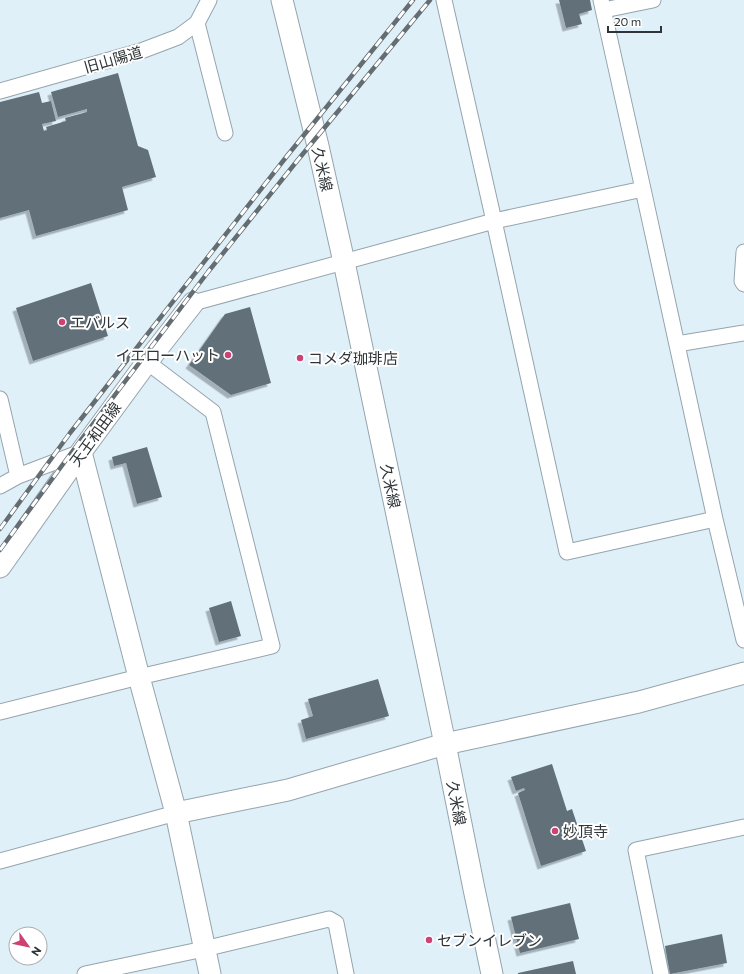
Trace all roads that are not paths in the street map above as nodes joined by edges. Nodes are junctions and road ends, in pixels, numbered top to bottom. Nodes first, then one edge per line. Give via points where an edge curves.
1 (209, 0) edge
2 (282, 0) edge
3 (444, 0) edge
4 (653, 0) edge
5 (602, 5) edge
6 (197, 23) junction
7 (0, 91) edge
8 (225, 133) dead end
9 (643, 189) junction
10 (494, 221) junction
11 (744, 252) edge
12 (344, 262) junction
13 (744, 284) edge
14 (193, 303) joint
15 (744, 333) edge
16 (677, 344) junction
17 (147, 362) junction
18 (0, 399) edge
19 (81, 452) junction
20 (18, 476) junction
21 (0, 486) edge
22 (715, 519) junction
23 (0, 567) edge
24 (744, 640) edge
25 (744, 673) edge
26 (139, 677) junction
27 (0, 712) edge
28 (445, 744) junction
29 (176, 813) junction
30 (744, 827) edge
31 (0, 861) edge
32 (204, 949) junction
33 (85, 974) edge
34 (210, 974) edge
35 (346, 974) edge
36 (492, 974) edge
37 (661, 974) edge

1 - 6 street, 旧山陽道
2 - 12 street, 久米線
3 - 10 street
4 - 5 street
5 - 9 street
6 - 7 street, 旧山陽道 via 178,37 141,51
6 - 8 street
9 - 10 street
9 - 16 street
10 - 12 street
10 - 22 street via 567,552
11 - 13 street
12 - 14 street
12 - 28 street, 久米線
14 - 17 street, 天王和田線
15 - 16 street
16 - 22 street
17 - 19 street, 天王和田線
17 - 26 street via 213,412 272,646
18 - 20 street
19 - 20 street
19 - 23 street, 天王和田線
19 - 26 street
20 - 21 street
22 - 24 street
25 - 28 street via 639,702
26 - 27 street
26 - 29 street
28 - 29 street via 288,790
28 - 36 street, 久米線
29 - 31 street
29 - 32 street
30 - 37 street via 636,850
32 - 33 street
32 - 34 street
32 - 35 street via 329,918 336,923

